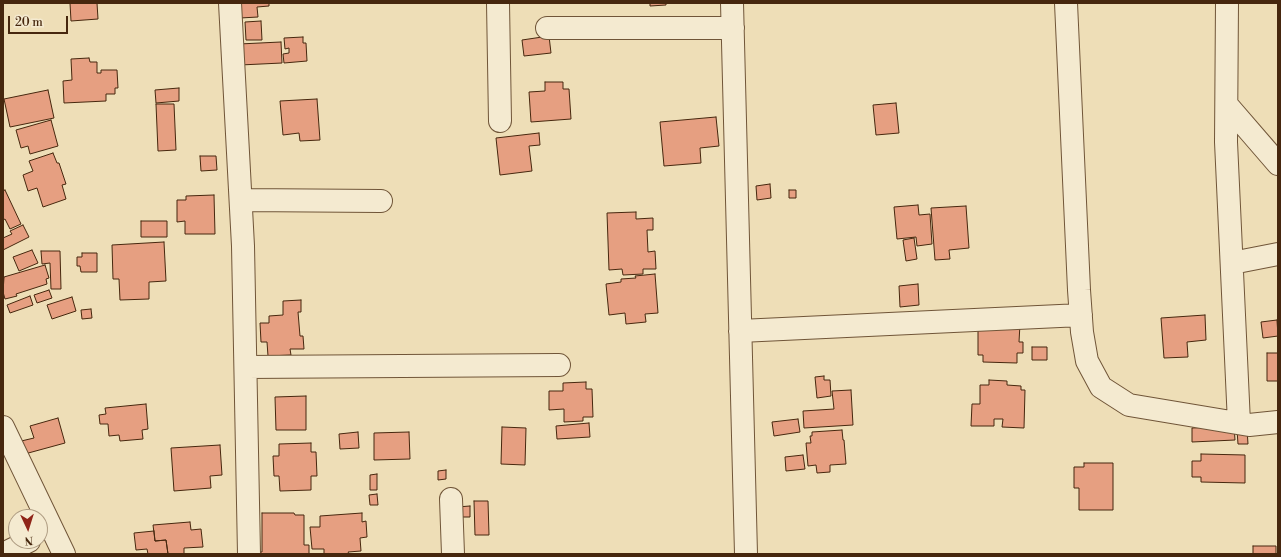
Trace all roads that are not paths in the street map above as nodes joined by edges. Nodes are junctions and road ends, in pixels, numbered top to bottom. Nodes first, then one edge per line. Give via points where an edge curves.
1 (230, 3) edge
2 (498, 3) edge
3 (732, 3) edge
4 (1066, 3) edge
5 (1227, 3) edge
6 (547, 28) dead end
7 (733, 28) junction
8 (1227, 105) junction
9 (500, 121) dead end
10 (1278, 164) edge
11 (241, 200) junction
12 (381, 201) dead end
13 (1278, 254) edge
14 (1232, 263) junction
15 (1081, 316) junction
16 (740, 331) junction
17 (560, 365) dead end
18 (246, 367) junction
19 (1278, 422) edge
20 (1239, 423) junction
21 (3, 427) edge
22 (451, 499) dead end
23 (36, 509) edge
24 (48, 535) edge
25 (13, 549) edge
26 (3, 554) edge
27 (64, 554) edge
28 (249, 554) edge
29 (453, 554) edge
30 (746, 554) edge

1 - 11 street
2 - 9 street
3 - 7 street
4 - 15 street
5 - 8 street
6 - 7 street
7 - 16 street
8 - 10 street
8 - 14 street via 1226,142
11 - 12 street
11 - 18 street
13 - 14 street
14 - 20 street
15 - 16 street
15 - 20 street via 1087,361 1101,387 1129,405
16 - 30 street
17 - 18 street
18 - 28 street
19 - 20 street
21 - 23 street
22 - 29 street
24 - 27 street
25 - 26 street

